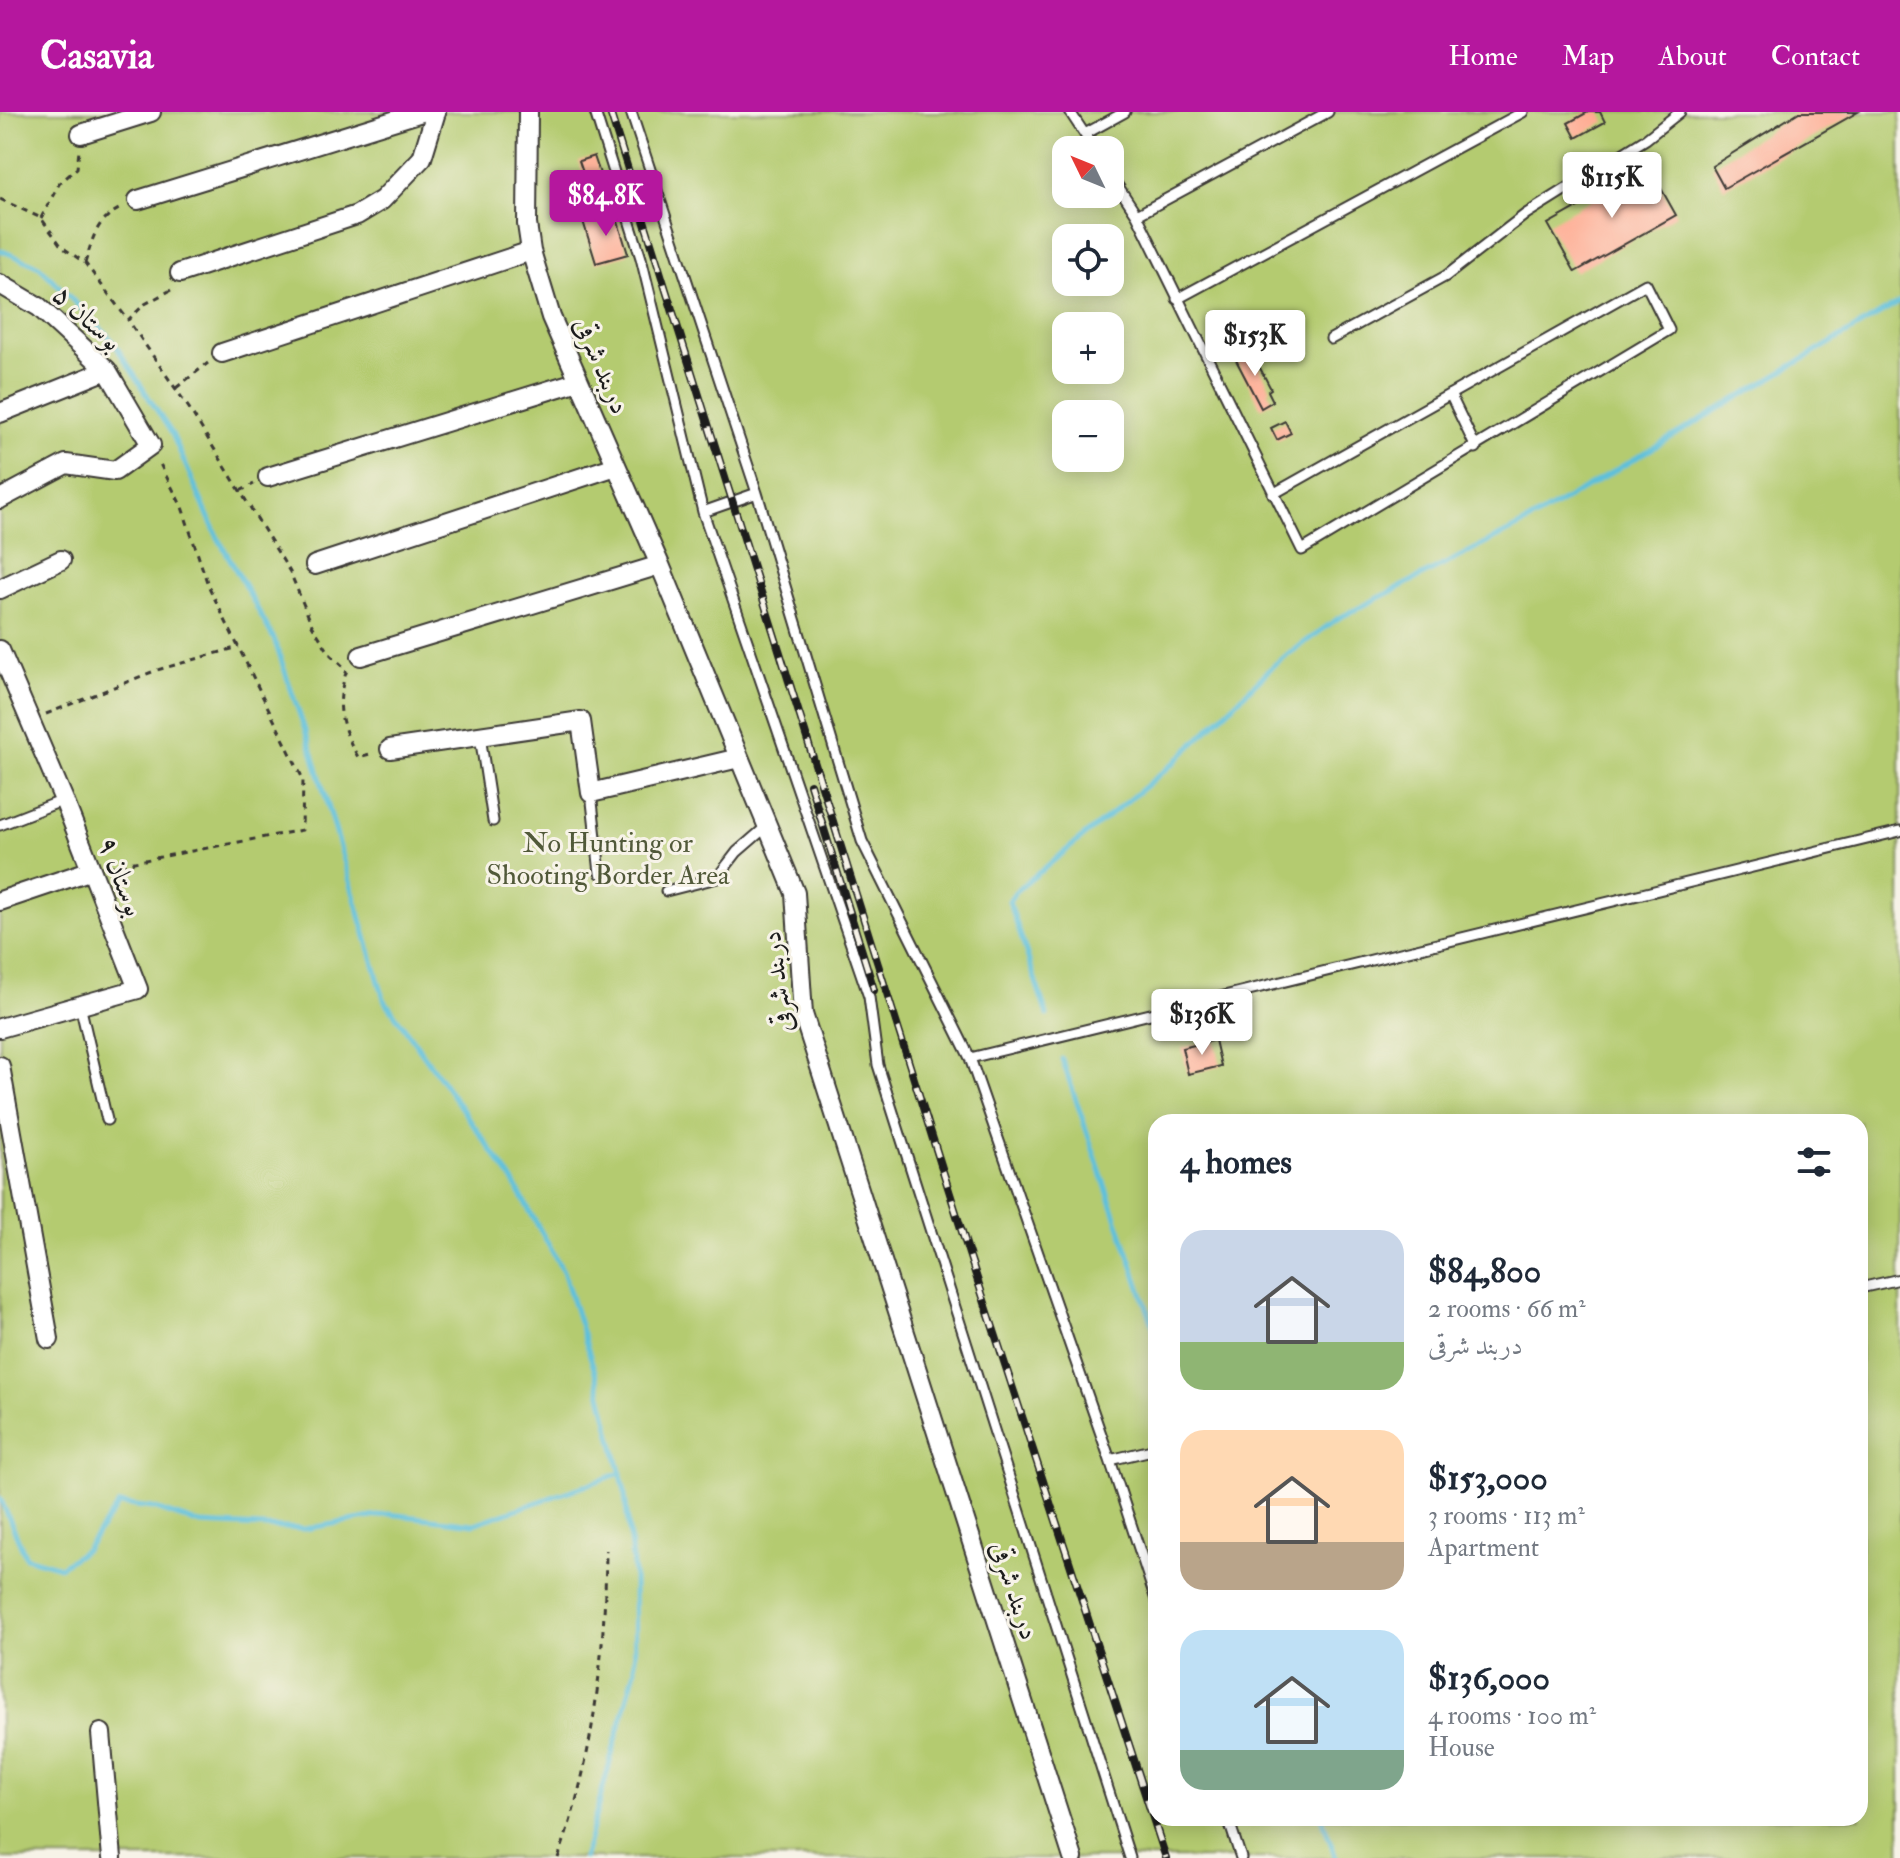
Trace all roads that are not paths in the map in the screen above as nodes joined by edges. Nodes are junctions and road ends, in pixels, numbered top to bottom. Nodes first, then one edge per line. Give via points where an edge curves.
1 (151, 112) edge
2 (422, 112) edge
3 (436, 112) edge
4 (528, 112) edge
5 (595, 112) edge
6 (631, 112) edge
7 (1070, 112) edge
8 (1125, 112) edge
9 (1328, 112) edge
10 (1523, 112) edge
11 (1680, 112) edge
12 (81, 134) road end
13 (1085, 134) joint
14 (1124, 195) edge
15 (138, 200) road end
16 (1137, 215) junction
17 (531, 251) junction
18 (180, 273) road end
19 (0, 284) edge
20 (1177, 299) junction
21 (1331, 339) dead end
22 (222, 353) road end
23 (107, 370) junction
24 (579, 381) junction
25 (1450, 394) junction
26 (0, 413) edge
27 (1476, 448) junction
28 (616, 466) junction
29 (268, 477) dead end
30 (757, 493) junction
31 (1273, 494) junction
32 (0, 499) edge
33 (703, 512) junction
34 (61, 560) dead end
35 (315, 565) dead end
36 (660, 565) junction
37 (0, 589) edge
38 (0, 650) edge
39 (361, 656) dead end
40 (7, 687) edge
41 (480, 736) junction
42 (390, 749) road end
43 (739, 758) junction
44 (591, 793) junction
45 (64, 800) junction
46 (493, 821) dead end
47 (0, 825) edge
48 (767, 826) junction
49 (1900, 831) edge
50 (89, 871) junction
51 (600, 873) dead end
52 (666, 891) dead end
53 (0, 901) edge
54 (80, 1005) junction
55 (0, 1028) edge
56 (970, 1058) junction
57 (0, 1066) edge
58 (107, 1120) dead end
59 (8, 1152) edge
60 (1900, 1279) edge
61 (1868, 1286) edge
62 (49, 1339) dead end
63 (1148, 1451) edge
64 (1110, 1460) junction
65 (1148, 1576) edge
66 (101, 1733) dead end
67 (1231, 1826) edge
68 (112, 1858) edge
69 (1073, 1858) edge
70 (1130, 1858) edge
71 (1241, 1858) edge

1 - 12 street
2 - 15 street
3 - 18 street via 422,158 382,200 357,215
4 - 17 street, دربند شرقی
5 - 33 lane via 641,258
6 - 30 lane
7 - 13 lane
8 - 13 lane
9 - 16 lane
10 - 20 lane
11 - 21 lane via 1526,214 1446,276
14 - 16 lane
16 - 20 lane
17 - 22 street
17 - 24 street, دربند شرقی via 551,317
19 - 23 street, بوستان ۵ via 39,307
20 - 31 lane
23 - 26 street
23 - 32 street, بوستان ۵ via 151,445 115,471 66,464
24 - 28 street, دربند شرقی
24 - 29 street
25 - 27 lane
25 - 27 lane via 1646,284 1669,330
25 - 31 lane
27 - 31 lane via 1302,550
28 - 35 street
28 - 36 street, دربند شرقی
30 - 33 lane
30 - 56 lane via 862,841
33 - 70 lane via 869,997 878,1065
34 - 37 street
36 - 39 street
36 - 43 street, دربند شرقی
38 - 40 street, بوستان ۹
40 - 45 street, بوستان ۹ via 30,720
41 - 42 street
41 - 44 street via 581,721
41 - 46 lane
43 - 44 street
43 - 48 street, دربند شرقی
44 - 51 lane
45 - 47 lane
45 - 50 street, بوستان ۹
48 - 52 lane via 717,878
48 - 69 street, دربند شرقی via 795,893 803,1014
49 - 56 lane
50 - 53 street
50 - 54 street, بوستان ۹ via 138,989
54 - 55 street, بوستان ۹
54 - 58 lane
56 - 64 lane
57 - 59 street
59 - 62 street
60 - 61 lane
63 - 64 lane
64 - 65 lane
66 - 68 street
67 - 71 lane

